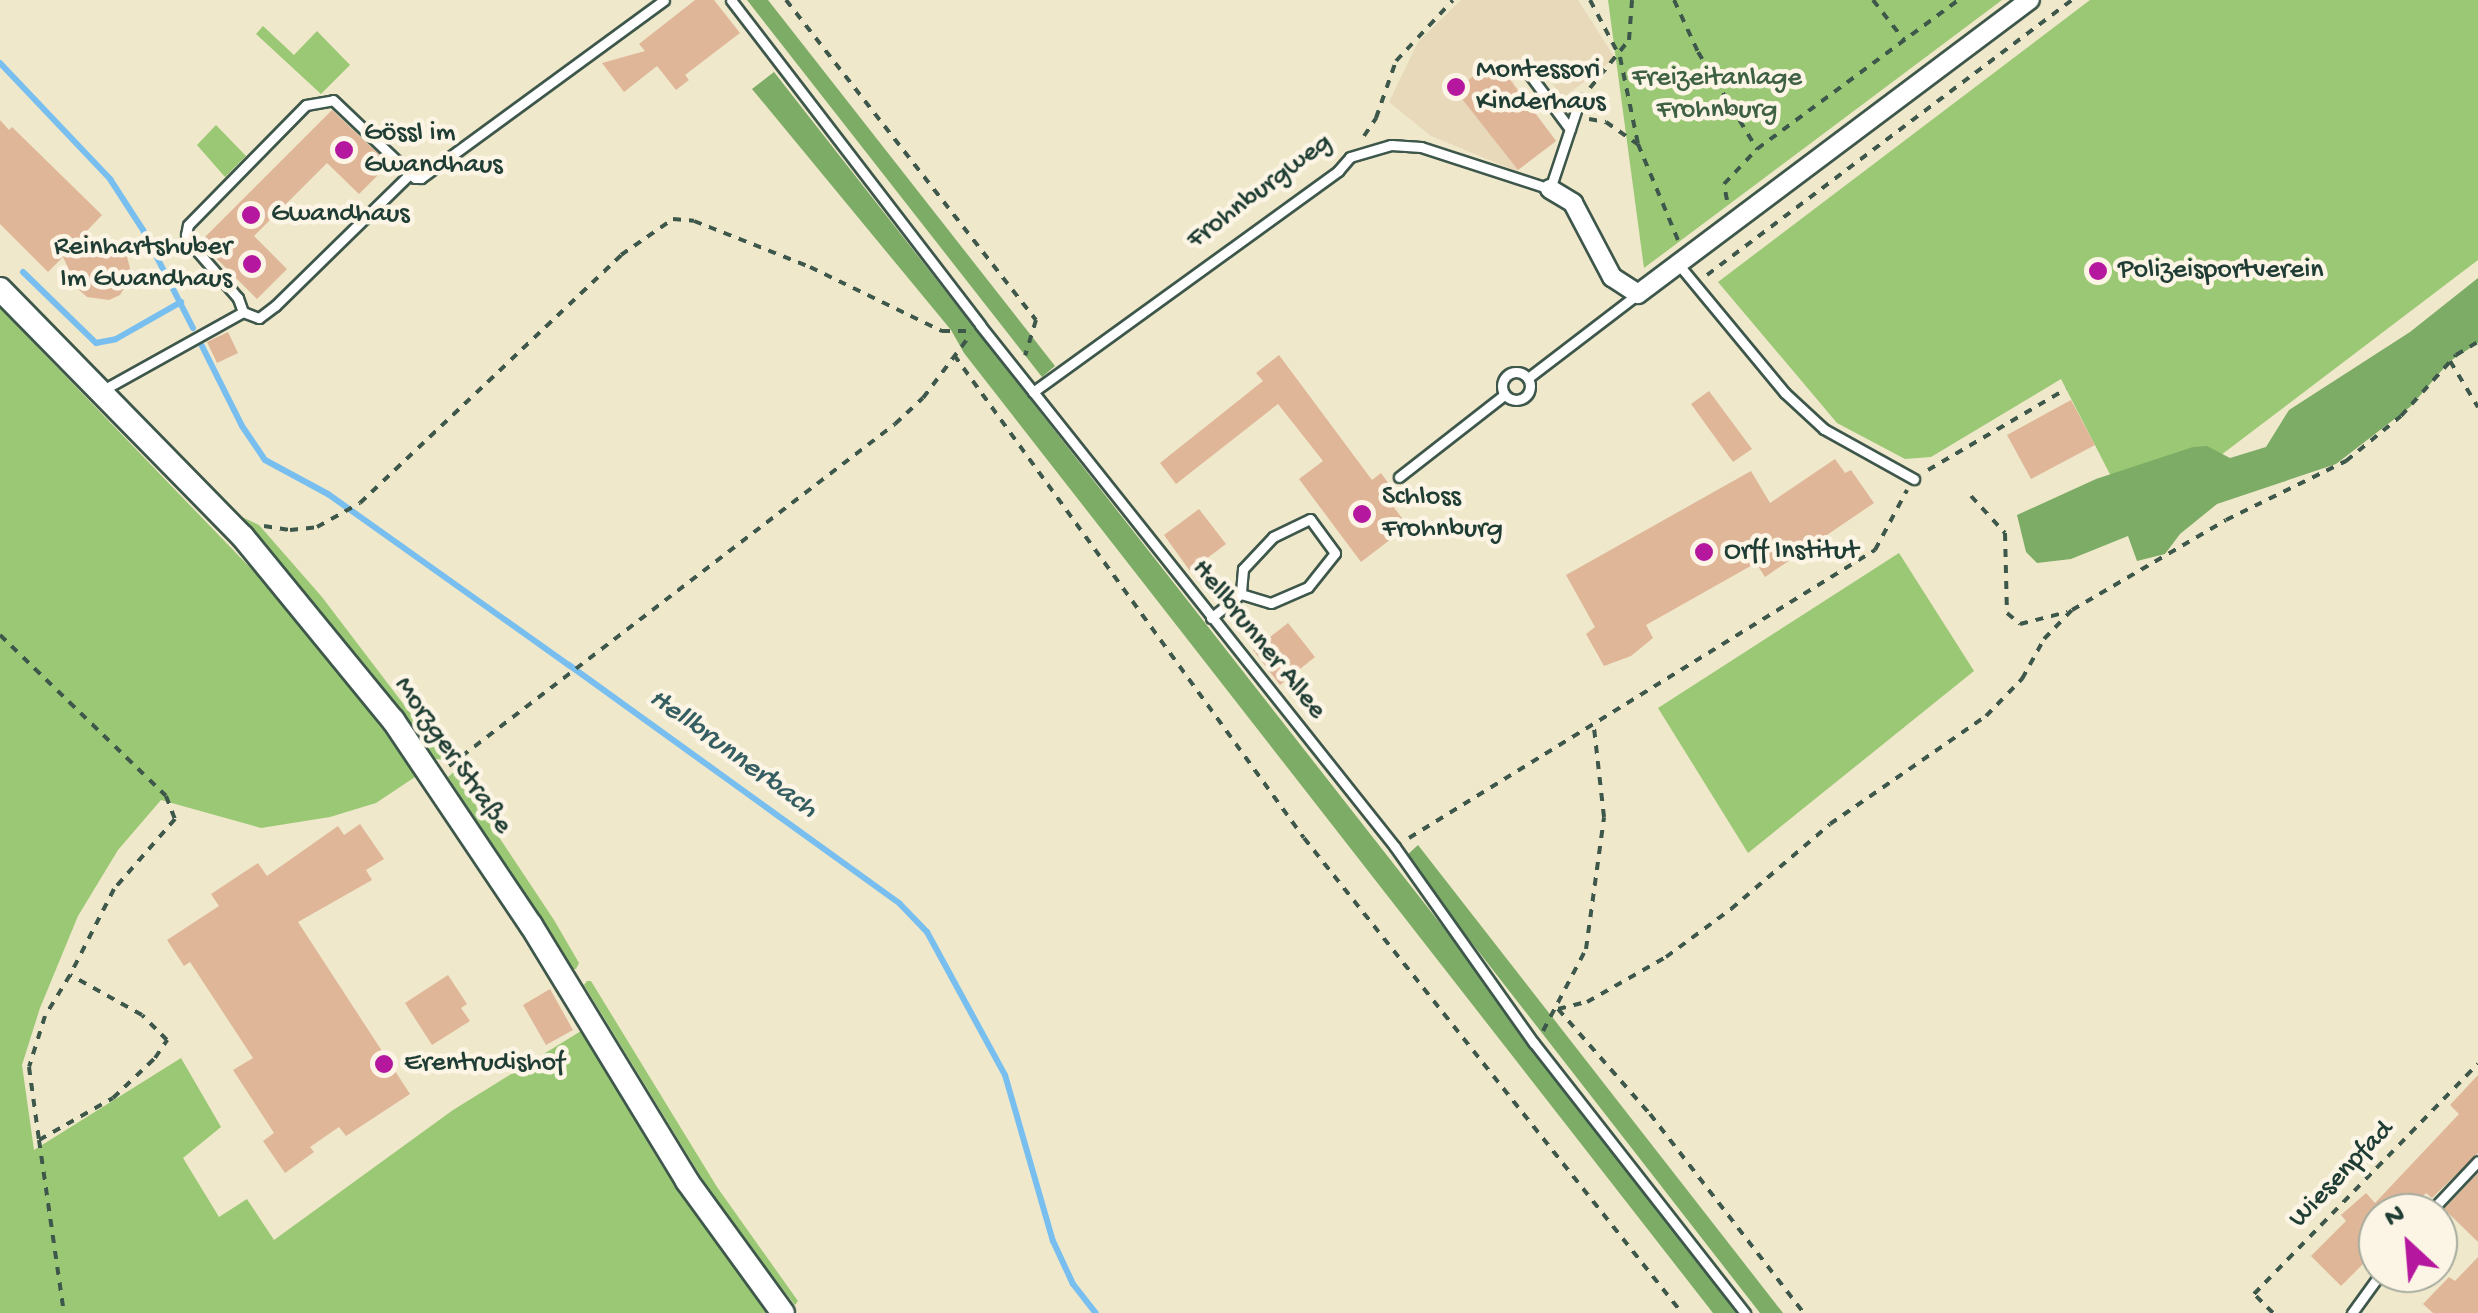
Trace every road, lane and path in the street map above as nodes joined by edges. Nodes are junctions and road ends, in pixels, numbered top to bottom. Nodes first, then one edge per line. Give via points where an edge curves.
1 (664, 0) edge
2 (731, 0) edge
3 (786, 0) edge
4 (1453, 0) edge
5 (1590, 0) edge
6 (1632, 0) edge
7 (1674, 0) edge
8 (1872, 0) edge
9 (1958, 0) edge
10 (2030, 0) edge
11 (2072, 0) edge
12 (1904, 40) junction
13 (1620, 56) junction
14 (1530, 75) dead end
15 (1580, 99) joint
16 (1572, 116) junction
17 (1571, 130) junction
18 (1638, 144) junction
19 (1757, 149) junction
20 (1350, 157) junction
21 (410, 174) junction
22 (1550, 189) junction
23 (1732, 223) junction
24 (1684, 261) junction
25 (1696, 284) junction
26 (0, 289) edge
27 (1638, 294) junction
28 (243, 312) junction
29 (980, 325) junction
30 (2478, 342) edge
31 (954, 354) junction
32 (2450, 362) junction
33 (1019, 374) junction
34 (1528, 378) junction
35 (2066, 388) dead end
36 (103, 390) junction
37 (1034, 392) junction
38 (1504, 395) junction
39 (2478, 407) edge
40 (1399, 476) dead end
41 (1914, 479) junction
42 (1971, 496) dead end
43 (264, 526) dead end
44 (1241, 594) junction
45 (2072, 610) junction
46 (1211, 618) junction
47 (0, 635) edge
48 (1594, 728) junction
49 (434, 779) junction
50 (1395, 847) junction
51 (70, 974) junction
52 (1558, 1009) junction
53 (1534, 1043) junction
54 (2478, 1064) edge
55 (39, 1140) junction
56 (2478, 1161) edge
57 (2448, 1193) edge
58 (64, 1313) edge
59 (783, 1313) edge
60 (1682, 1313) edge
61 (1746, 1313) edge
62 (1804, 1313) edge
63 (2273, 1313) edge

1 - 21 lane via 434,172 418,179
2 - 29 lane, Hellbrunner Allee
3 - 33 path via 1036,320
4 - 20 path via 1396,61 1376,118
5 - 13 path
6 - 13 path via 1629,40
7 - 19 path
8 - 12 path
9 - 12 path
10 - 23 street
11 - 25 path
12 - 19 path
13 - 15 path
13 - 18 path
14 - 17 lane
15 - 16 lane
16 - 17 lane
16 - 18 path via 1606,122
17 - 22 lane
18 - 24 path
19 - 23 path via 1724,184
20 - 22 lane, Frohnburgweg via 1391,145 1422,147
20 - 37 lane, Frohnburgweg
21 - 28 lane via 275,306 259,318
21 - 28 lane via 332,100 306,104 188,225 186,235
22 - 27 street, Frohnburgweg via 1574,203 1612,278
23 - 24 street
24 - 25 lane
24 - 27 street
25 - 41 lane via 1785,393 1824,429
26 - 36 street, Morzger Straße
27 - 34 lane
28 - 36 lane
29 - 31 path
29 - 33 lane, Hellbrunner Allee
29 - 43 path via 963,333 942,331 810,268 694,221 673,219 621,254 360,502 302,530
30 - 32 path
31 - 49 path via 895,424
31 - 60 path via 1304,838
32 - 39 path
32 - 45 path via 2401,416 2346,460
33 - 37 lane, Hellbrunner Allee
34 - 38 lane via 1525,398
34 - 38 lane via 1507,374
35 - 41 path
36 - 49 street, Morzger Straße via 278,577
37 - 46 lane, Hellbrunner Allee
38 - 40 lane
41 - 48 path via 1875,550
42 - 45 path via 2005,534 2007,614 2020,624
44 - 44 lane via 1272,604 1308,587 1335,553 1310,519 1273,537 1244,569
44 - 46 lane
45 - 52 path via 1986,716 1830,824 1666,957 1587,1002
46 - 50 lane, Hellbrunner Allee
47 - 51 path via 166,796 175,819 114,890
48 - 50 path
48 - 52 path via 1604,817 1586,949
49 - 59 street, Morzger Straße via 532,925 687,1181
50 - 53 lane, Hellbrunner Allee
51 - 55 path via 34,1040 29,1068
51 - 55 path via 142,1014 166,1040 114,1098
52 - 53 path
52 - 62 path via 1650,1114
53 - 61 lane, Hellbrunner Allee
54 - 63 path, Wiesenpfad via 2254,1294
55 - 58 path
56 - 57 lane

